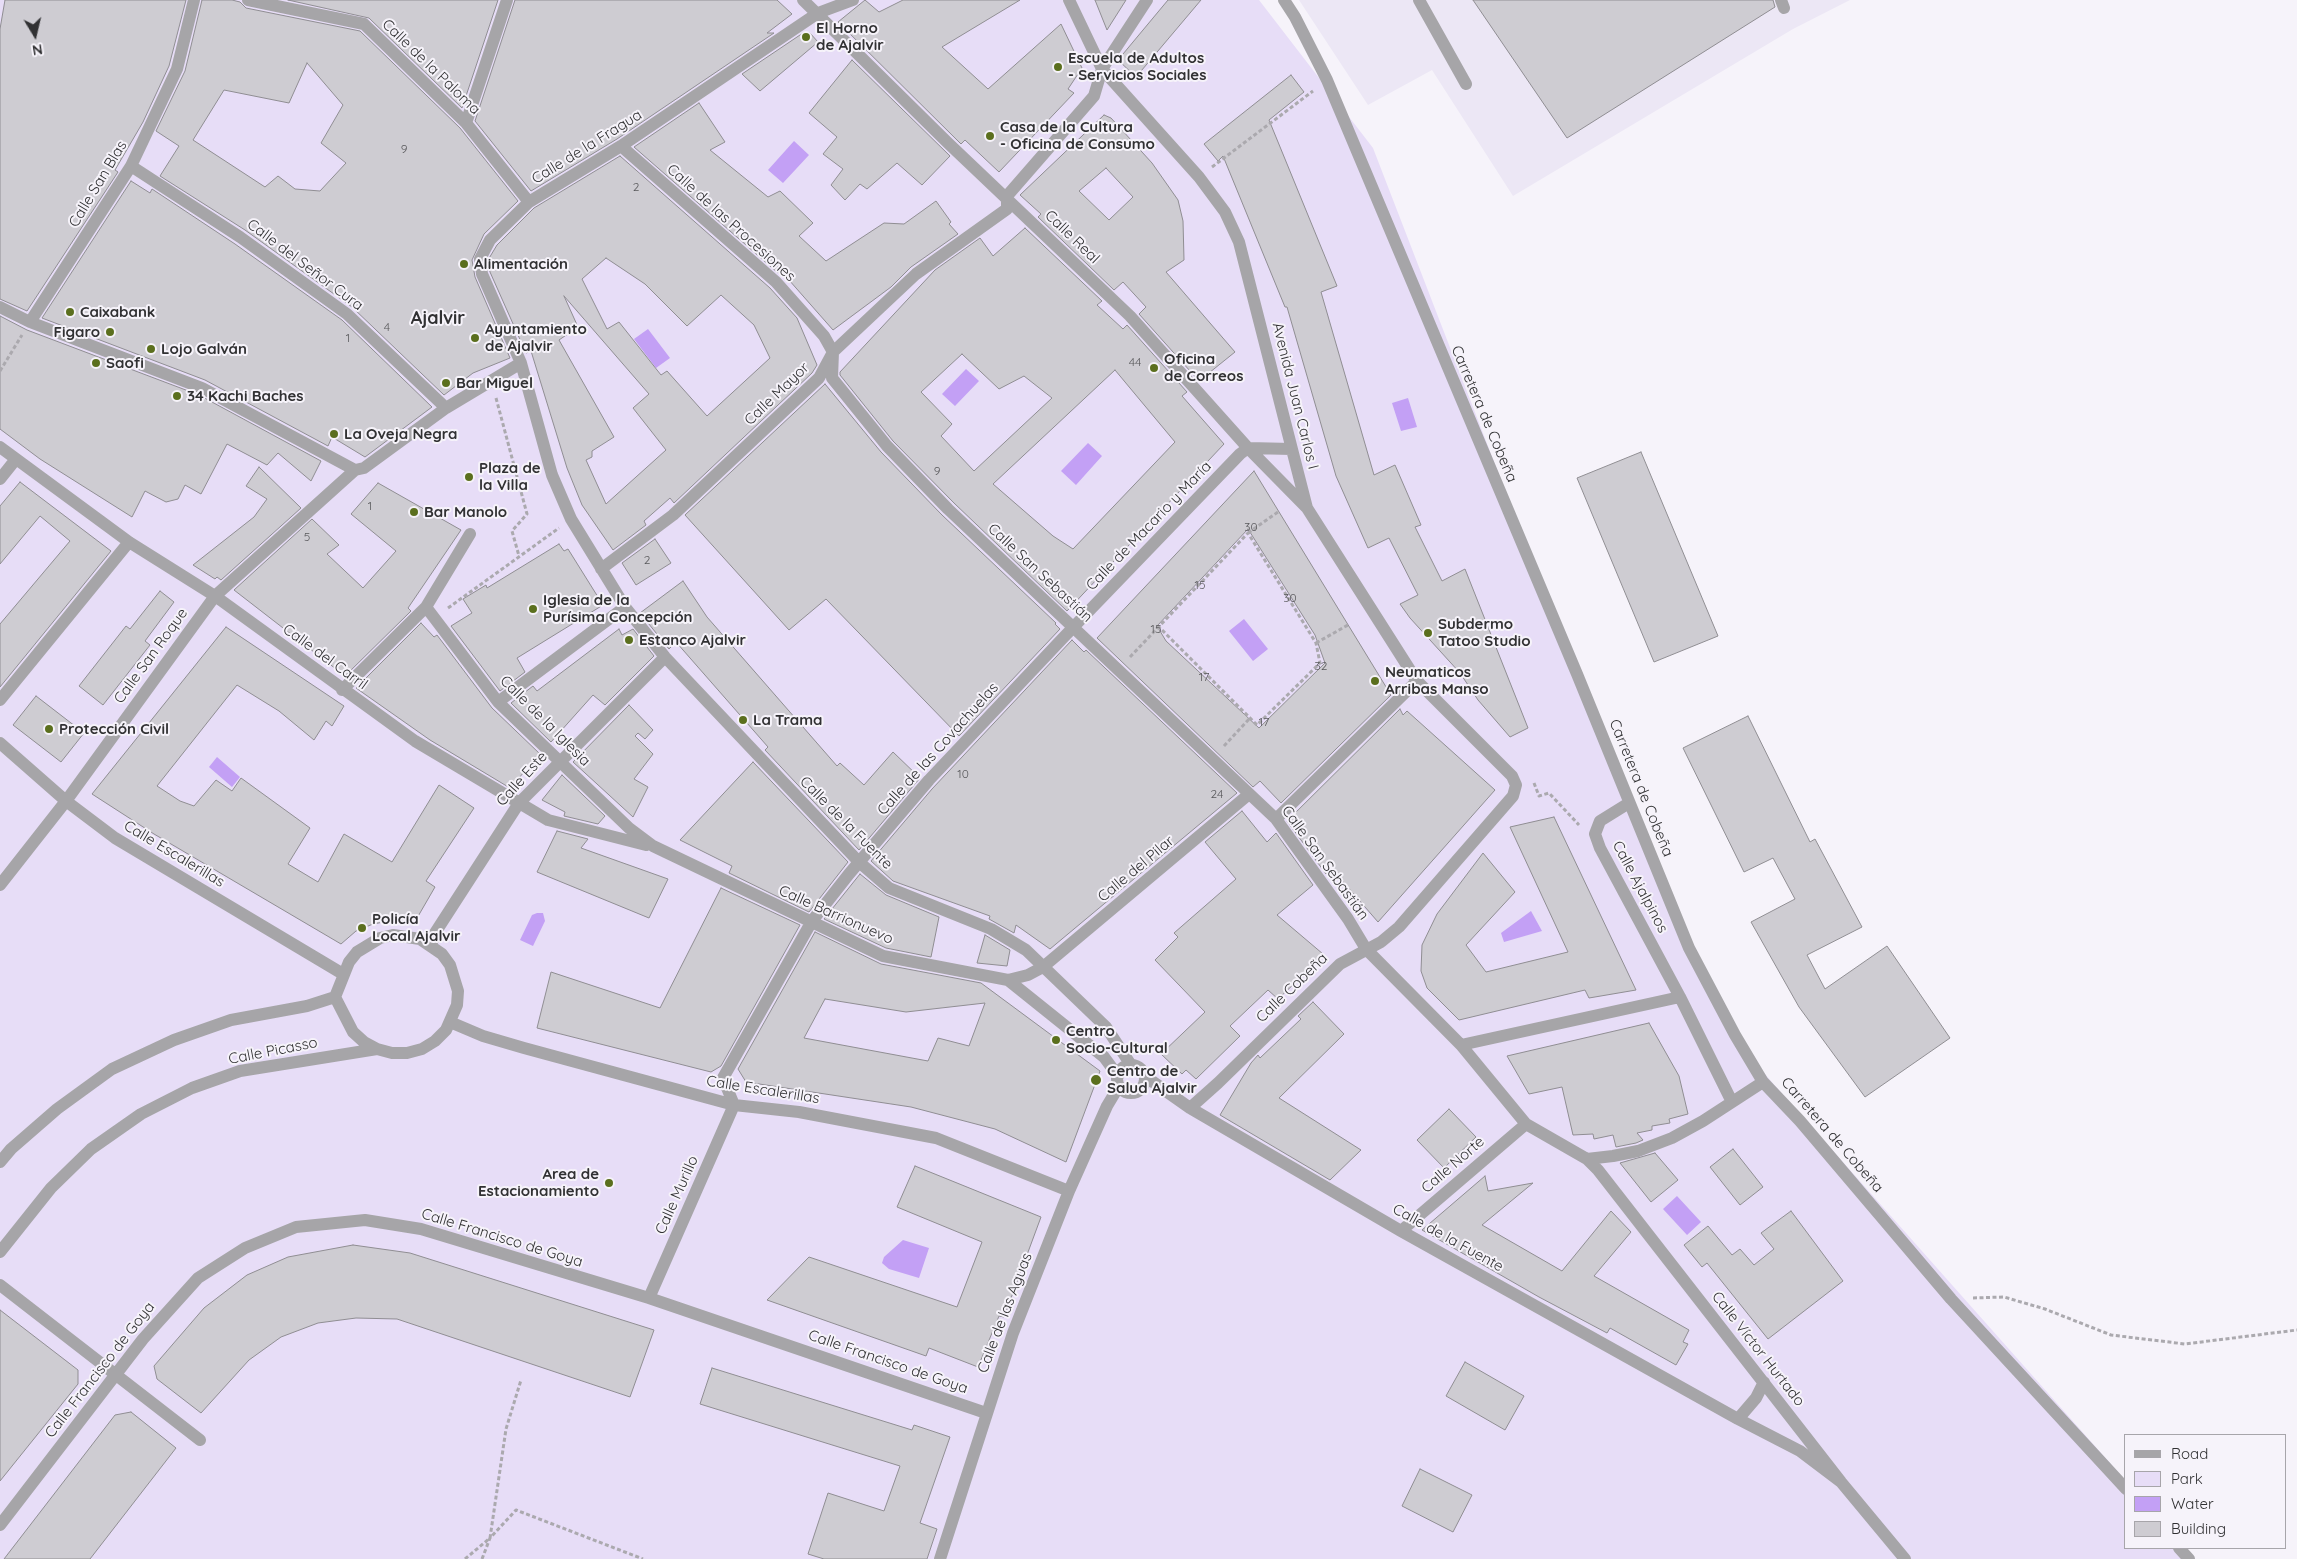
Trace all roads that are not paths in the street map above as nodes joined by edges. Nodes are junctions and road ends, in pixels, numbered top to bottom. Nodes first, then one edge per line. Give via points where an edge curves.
1 (194, 0) edge
2 (248, 0) edge
3 (508, 0) edge
4 (803, 0) edge
5 (853, 0) edge
6 (1069, 0) edge
7 (1147, 0) edge
8 (1284, 0) edge
9 (1419, 0) edge
10 (818, 12) junction
11 (1102, 69) junction
12 (1466, 84) dead end
13 (466, 122) junction
14 (621, 146) junction
15 (131, 166) junction
16 (1007, 196) junction
17 (529, 202) junction
18 (0, 307) edge
19 (30, 322) junction
20 (833, 352) junction
21 (521, 363) junction
22 (446, 408) junction
23 (0, 447) edge
24 (1248, 448) junction
25 (1292, 449) junction
26 (16, 459) junction
27 (355, 470) junction
28 (0, 479) edge
29 (1307, 508) junction
30 (470, 534) dead end
31 (129, 542) junction
32 (601, 569) junction
33 (215, 596) junction
34 (625, 606) junction
35 (426, 608) junction
36 (1074, 626) junction
37 (665, 657) junction
38 (1417, 681) junction
39 (342, 690) junction
40 (0, 700) edge
41 (498, 702) junction
42 (0, 743) edge
43 (561, 760) junction
44 (1516, 785) joint
45 (1248, 795) junction
46 (66, 800) junction
47 (519, 803) junction
48 (1630, 803) junction
49 (1276, 819) junction
50 (653, 846) junction
51 (859, 862) junction
52 (0, 885) edge
53 (812, 921) junction
54 (432, 945) junction
55 (1366, 949) junction
56 (1043, 967) junction
57 (343, 974) junction
58 (1008, 980) junction
59 (1680, 996) junction
60 (335, 997) junction
61 (450, 1022) junction
62 (1461, 1045) junction
63 (377, 1050) junction
64 (1131, 1065) junction
65 (1146, 1078) junction
66 (1118, 1081) junction
67 (1764, 1082) junction
68 (1732, 1102) junction
69 (734, 1105) junction
70 (1190, 1108) junction
71 (1526, 1124) junction
72 (1587, 1159) junction
73 (0, 1162) edge
74 (1069, 1191) junction
75 (1401, 1230) junction
76 (0, 1252) edge
77 (0, 1285) edge
78 (649, 1298) junction
79 (115, 1375) junction
80 (1764, 1382) junction
81 (986, 1413) junction
82 (1738, 1419) junction
83 (200, 1440) dead end
84 (1841, 1482) junction
85 (2124, 1487) edge
86 (0, 1525) edge
87 (2180, 1549) edge
88 (940, 1559) edge
89 (1905, 1559) edge
90 (2189, 1559) edge

1 - 15 street, Calle San Blas via 177,70
2 - 13 street, Calle de la Paloma via 364,24
3 - 13 street
4 - 10 street, Calle Real
5 - 10 street, Calle de la Fragua
6 - 11 street, Avenida Juan Carlos I
7 - 11 street
8 - 48 street, Carretera de Cobeña via 1327,80
9 - 12 street
10 - 14 street, Calle de la Fragua
10 - 16 street, Calle Real via 948,143
11 - 16 street via 1094,96
11 - 25 street, Avenida Juan Carlos I via 1199,177 1225,212 1238,242
13 - 17 street, Calle de la Paloma
14 - 17 street, Calle de la Fragua
14 - 20 street, Calle de las Procesiones via 776,282 824,336
15 - 19 street, Calle San Blas
15 - 22 street, Calle del Señor Cura via 240,236 347,314
16 - 20 street, Calle Mayor via 1007,209 916,274
16 - 24 street, Calle Real via 1130,316
17 - 21 street, Calle de la Fragua via 490,240 480,259 482,274
18 - 19 street
19 - 27 street via 202,388
20 - 32 street, Calle Mayor via 819,378 806,391 673,515
20 - 36 street, Calle San Sebastián via 832,378 888,446 948,509
21 - 22 street
21 - 32 street via 552,475 571,519
22 - 27 street via 364,468
23 - 26 street, Calle del Carril
24 - 25 street
24 - 29 street, Calle Real
24 - 36 street, Calle de Macario y María
25 - 29 street, Avenida Juan Carlos I
26 - 28 street
26 - 31 street, Calle del Carril
27 - 33 street, Calle San Roque
29 - 38 street, Avenida Juan Carlos I
30 - 35 street
31 - 33 street, Calle del Carril
31 - 40 street
32 - 34 street, Calle de la Fuente
33 - 39 street, Calle del Carril
33 - 46 street, Calle San Roque
34 - 37 street, Calle de la Fuente
34 - 41 street
35 - 39 street
35 - 41 street, Calle de la Iglesia
36 - 45 street, Calle San Sebastián
36 - 51 street, Calle de las Covachuelas via 929,780
37 - 43 street, Calle Este
37 - 51 street, Calle de la Fuente
38 - 44 street, Avenida Juan Carlos I via 1512,776
38 - 49 street
39 - 47 street, Calle del Carril via 414,741
41 - 43 street, Calle de la Iglesia
42 - 46 street, Calle Escalerillas
43 - 47 street, Calle Este
43 - 50 street, Calle de la Iglesia via 629,828
44 - 55 street, Calle Cobeña via 1513,796 1399,927
45 - 49 street, Calle San Sebastián
45 - 56 street, Calle del Pilar
46 - 52 street, Calle San Roque
46 - 57 street, Calle Escalerillas via 115,838
47 - 50 street, Calle del Carril via 548,820
47 - 54 street, Calle Este via 435,933
48 - 59 street, Calle Ajalpinos via 1600,821 1595,834
48 - 67 street, Carretera de Cobeña via 1689,948
49 - 55 street, Calle San Sebastián
50 - 53 street, Calle Barrionuevo
51 - 53 street, Calle de las Covachuelas
51 - 56 street, Calle de la Fuente via 889,888 991,929 1026,950
53 - 58 street, Calle Barrionuevo via 883,956
53 - 69 street, Calle de las Covachuelas via 723,1078
54 - 57 street via 407,936 380,938 358,952
54 - 61 street via 442,954 456,978 457,1005
55 - 62 street, Calle San Sebastián
55 - 70 street, Calle Cobeña via 1340,964
56 - 58 street, Calle Barrionuevo
56 - 64 street, Calle de la Fuente via 1106,1027
57 - 60 street
58 - 66 street via 1104,1057
59 - 62 street
59 - 68 street, Calle Ajalpinos
60 - 63 street via 353,1032
60 - 73 street via 307,1006 231,1020 174,1040 112,1069 57,1109
61 - 63 street via 435,1041 422,1049 407,1053
61 - 69 street, Calle Escalerillas via 524,1048
62 - 71 street, Calle San Sebastián
63 - 76 street, Calle Picasso via 240,1071 192,1088 141,1114 91,1149 58,1181
64 - 65 street via 1140,1068
64 - 66 street via 1122,1069
65 - 66 street via 1144,1087 1135,1093 1125,1092
65 - 70 street, Calle de la Fuente
66 - 74 street, Calle de las Aguas
67 - 68 street
67 - 85 street, Carretera de Cobeña via 1951,1299
68 - 72 street via 1672,1138 1638,1151
69 - 74 street, Calle Escalerillas via 800,1112 936,1138
69 - 78 street, Calle Murillo
70 - 75 street, Calle de la Fuente
71 - 72 street, Calle San Sebastián
71 - 75 street, Calle Norte
72 - 80 street, Calle Víctor Hurtado
74 - 81 street, Calle de las Aguas via 1013,1333
75 - 82 street, Calle de la Fuente
77 - 79 street
78 - 79 street, Calle Francisco de Goya via 421,1229 364,1220 296,1227 245,1248 198,1278 167,1310
78 - 81 street, Calle Francisco de Goya
79 - 83 street
79 - 86 street, Calle Francisco de Goya
80 - 82 street via 1756,1398
80 - 84 street, Calle Víctor Hurtado
81 - 88 street, Calle de las Aguas
82 - 84 street, Calle de la Fuente via 1800,1451
84 - 89 street, Calle Víctor Hurtado
87 - 90 street

